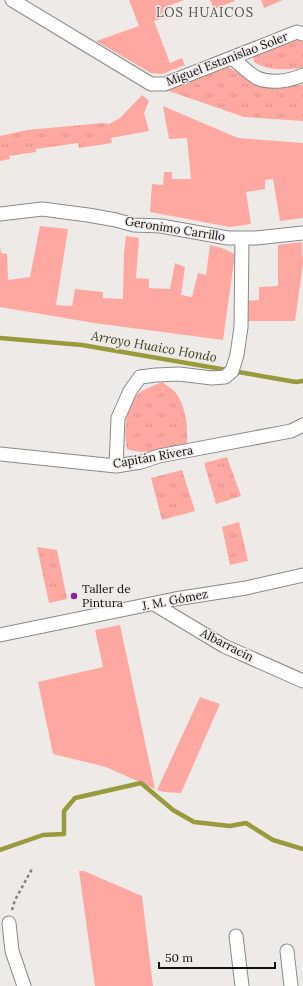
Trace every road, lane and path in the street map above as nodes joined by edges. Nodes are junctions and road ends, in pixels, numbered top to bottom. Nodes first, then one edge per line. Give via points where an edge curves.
1 (12, 0) edge
2 (300, 33) edge
3 (232, 58) junction
4 (303, 75) edge
5 (0, 214) edge
6 (303, 233) edge
7 (242, 238) junction
8 (303, 425) edge
9 (0, 454) edge
10 (116, 466) junction
11 (303, 574) edge
12 (154, 604) junction
13 (0, 635) edge
14 (303, 681) edge
15 (32, 869) dead end
16 (9, 923) joint
17 (236, 936) dead end
18 (287, 951) dead end
19 (24, 986) edge
20 (242, 986) edge
21 (291, 986) edge

1 - 3 street, Miguel Estanislao Soler via 151,84 165,84
2 - 3 street, Miguel Estanislao Soler
3 - 4 street via 257,78 275,82
5 - 7 street, Geronimo Carrillo via 42,209 134,225 161,226 228,238
6 - 7 street, Geronimo Carrillo
7 - 10 street via 241,327 232,371 225,377 212,378 156,374 140,378 130,391 118,418
8 - 10 street, Capitán Rivera via 291,431
9 - 10 street, Capitán Rivera
11 - 12 street, J. M. Gómez via 246,588
12 - 13 street, J. M. Gómez
12 - 14 street, Albarracín via 224,646
15 - 16 path via 15,900
16 - 19 street via 12,951
17 - 20 street
18 - 21 street

